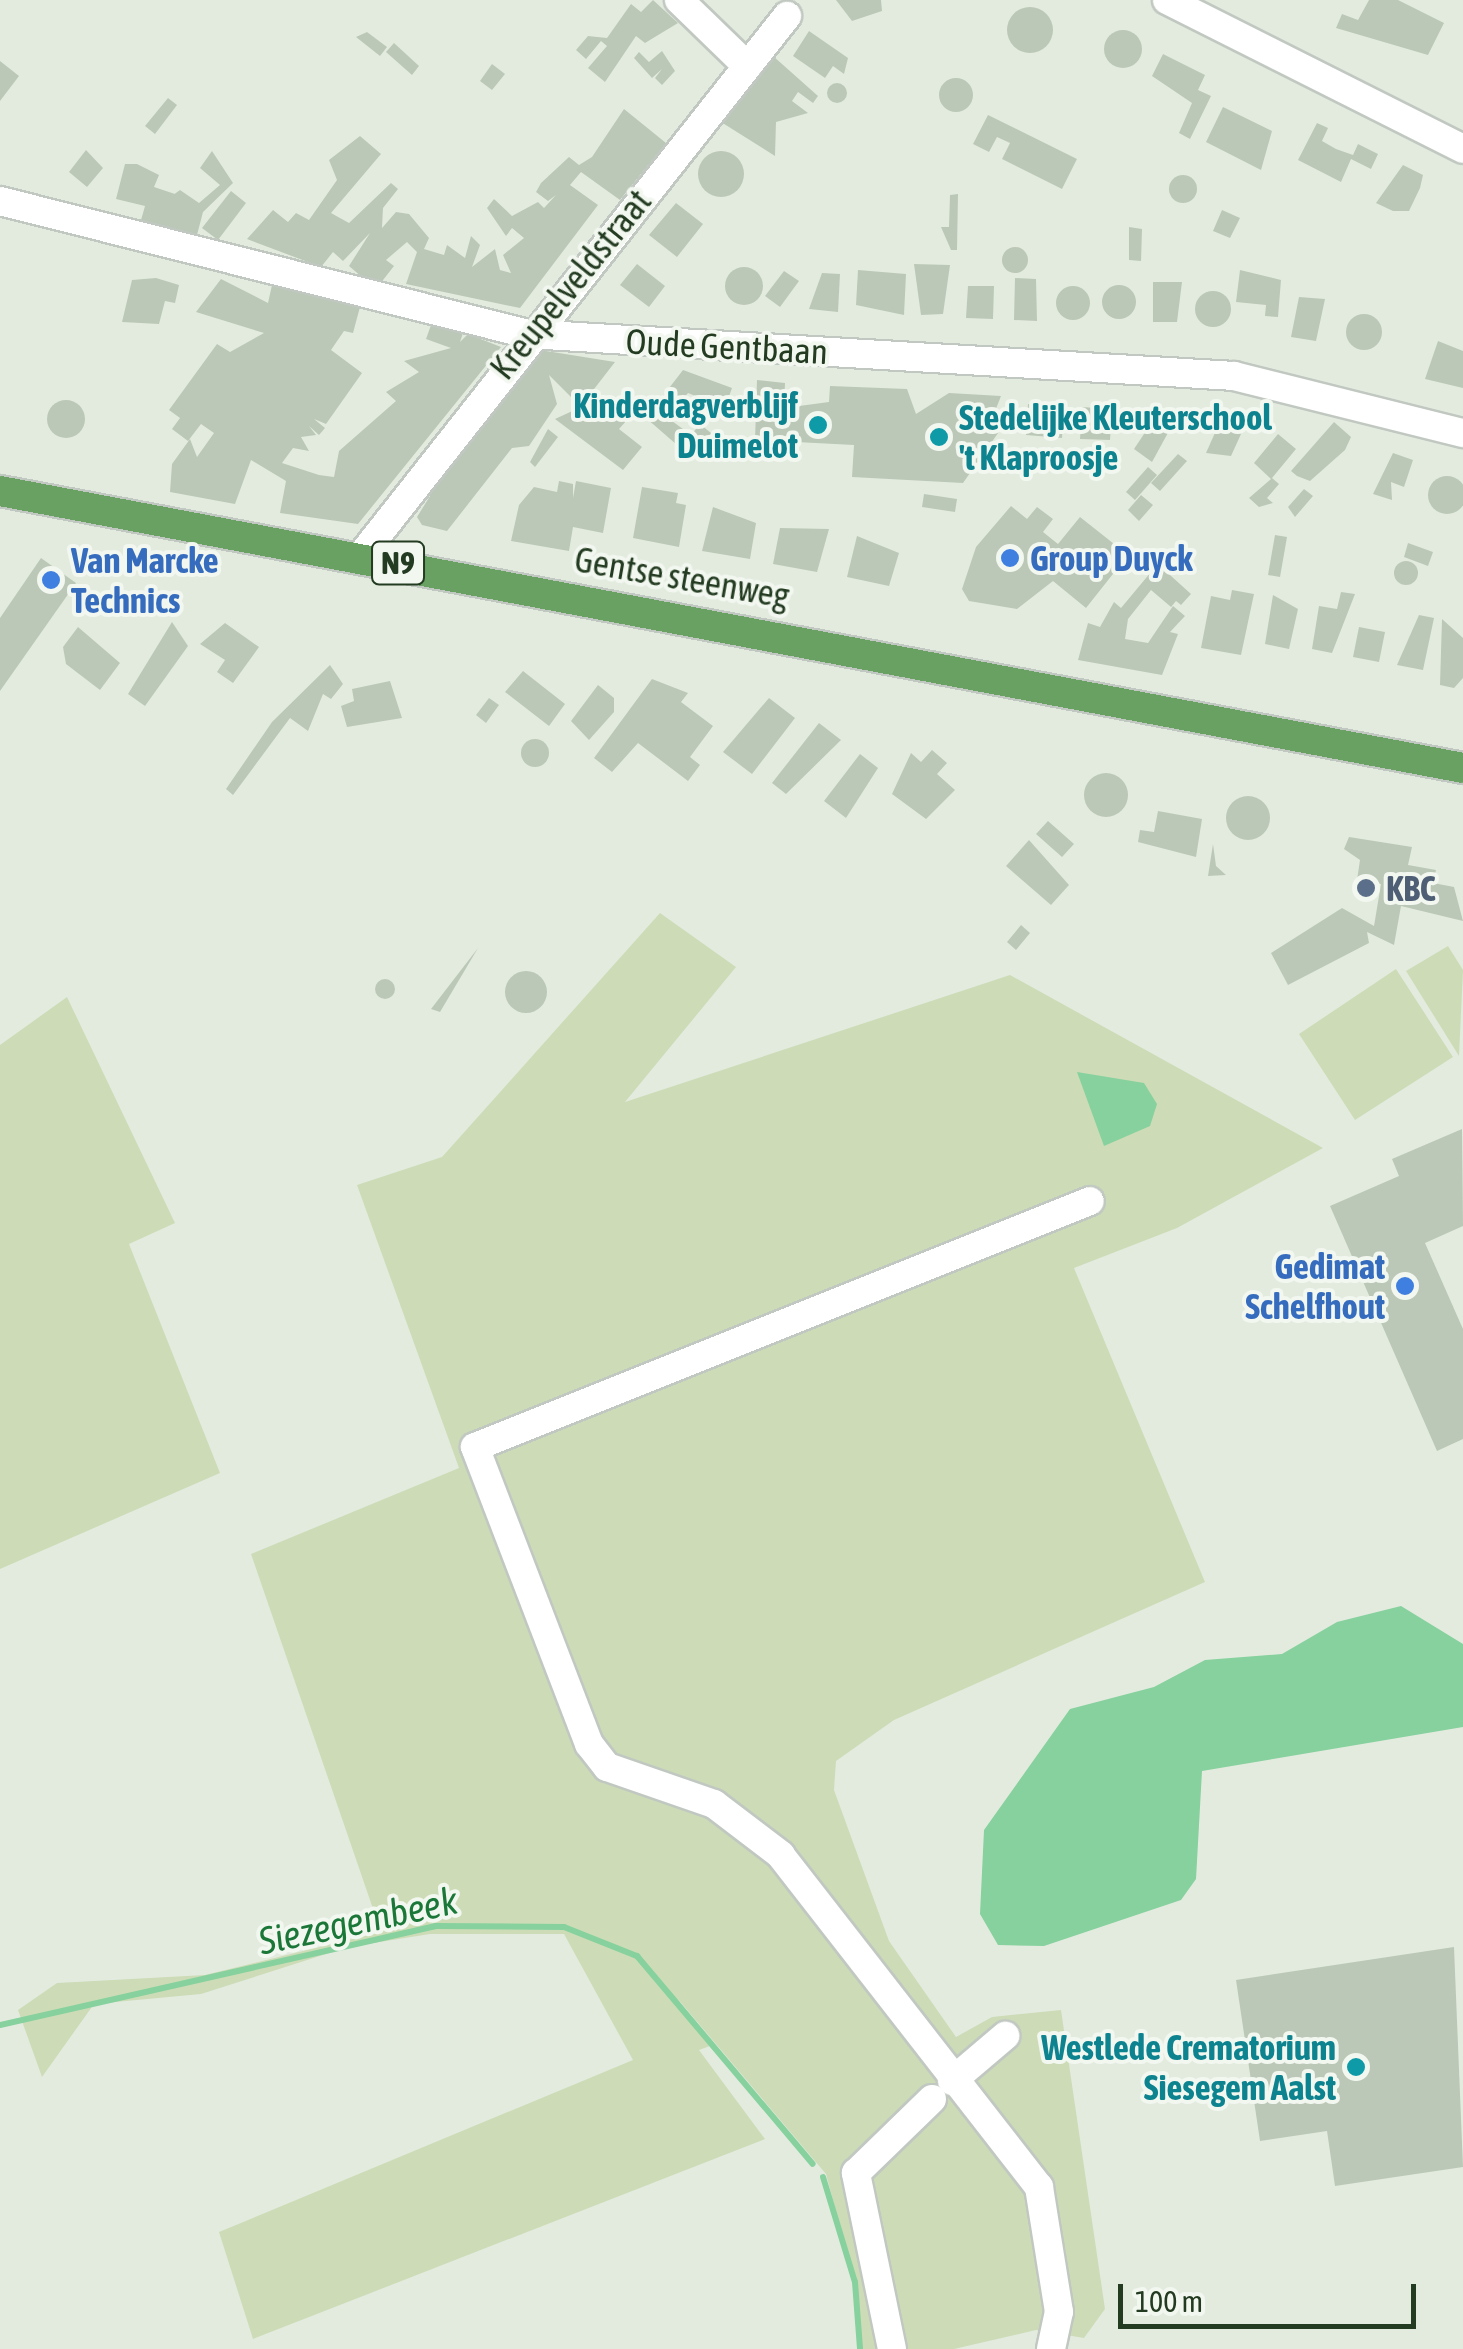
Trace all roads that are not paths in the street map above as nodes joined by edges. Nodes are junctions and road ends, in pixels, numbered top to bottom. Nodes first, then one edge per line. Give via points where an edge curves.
1 (679, 0) edge
2 (1168, 0) edge
3 (1201, 8) edge
4 (787, 16) dead end
5 (747, 66) junction
6 (1463, 148) edge
7 (0, 200) edge
8 (528, 334) junction
9 (1463, 433) edge
10 (0, 491) edge
11 (360, 556) junction
12 (1350, 740) junction
13 (1463, 748) edge
14 (1463, 768) edge
15 (1090, 1202) dead end
16 (1005, 2036) dead end
17 (942, 2090) junction
18 (892, 2349) edge
19 (1051, 2349) edge

1 - 5 street
2 - 3 street
3 - 6 street
4 - 5 street, Kreupelveldstraat
5 - 8 street, Kreupelveldstraat
7 - 8 street, Oude Gentbaan
8 - 9 street, Oude Gentbaan via 1234,376
8 - 11 street, Kreupelveldstraat
10 - 11 main road, Gentse steenweg / N9
11 - 12 main road, Gentse steenweg / N9
12 - 13 main road, Gentse steenweg / N9 via 1389,735
12 - 14 main road, Gentse steenweg / N9
15 - 17 street via 475,1447 589,1744 607,1767 714,1804 781,1855
16 - 17 street
17 - 18 street via 856,2173
17 - 19 street via 1039,2187 1059,2312

